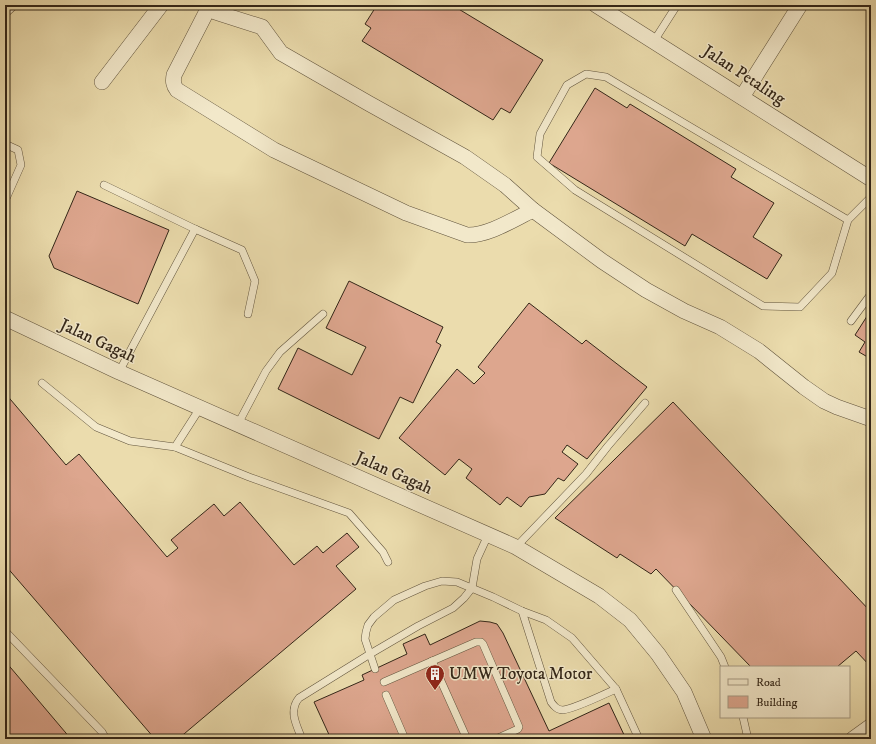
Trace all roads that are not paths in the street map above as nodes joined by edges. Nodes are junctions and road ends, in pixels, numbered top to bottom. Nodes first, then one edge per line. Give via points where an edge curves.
1 (15, 5) edge
2 (161, 5) edge
3 (596, 5) edge
4 (677, 5) edge
5 (800, 5) edge
6 (208, 6) edge
7 (5, 14) edge
8 (654, 41) junction
9 (102, 82) dead end
10 (742, 97) junction
11 (5, 144) edge
12 (871, 179) edge
13 (104, 185) dead end
14 (871, 196) edge
15 (5, 202) edge
16 (533, 210) junction
17 (848, 220) junction
18 (195, 229) junction
19 (871, 294) edge
20 (248, 314) dead end
21 (323, 314) dead end
22 (5, 318) edge
23 (851, 321) dead end
24 (119, 372) junction
25 (42, 383) dead end
26 (645, 403) dead end
27 (200, 408) junction
28 (871, 419) edge
29 (238, 424) junction
30 (175, 447) junction
31 (488, 535) junction
32 (516, 547) junction
33 (388, 562) dead end
34 (472, 588) junction
35 (676, 590) dead end
36 (522, 611) junction
37 (5, 630) edge
38 (370, 654) junction
39 (432, 661) junction
40 (724, 666) edge
41 (375, 669) dead end
42 (384, 682) dead end
43 (616, 689) junction
44 (386, 695) dead end
45 (743, 718) edge
46 (871, 726) edge
47 (106, 739) edge
48 (302, 739) edge
49 (405, 739) edge
50 (467, 739) edge
51 (496, 739) edge
52 (639, 739) edge
53 (704, 739) edge
54 (748, 739) edge
55 (853, 739) edge

1 - 7 lane
2 - 9 street
3 - 8 street, Jalan Petaling
4 - 8 lane
5 - 10 street
6 - 16 street via 215,12 262,27 281,53 465,157 505,185
6 - 16 street via 174,74 174,86 177,90 274,150 406,213 467,235 485,233
8 - 10 street, Jalan Petaling
10 - 12 street, Jalan Petaling
11 - 15 lane via 18,150 21,165
13 - 18 lane
14 - 17 lane
16 - 28 street via 646,290 720,327 759,351 824,401
17 - 17 lane via 606,76 586,74 567,85 540,134 537,157 575,190 763,306 800,307 832,273
18 - 20 lane via 242,250 255,281
18 - 24 lane
19 - 23 lane
21 - 29 lane via 280,352 266,370
22 - 24 street, Jalan Gagah
24 - 27 street, Jalan Gagah
25 - 30 lane via 96,427 130,442
26 - 32 lane via 586,474
27 - 29 street, Jalan Gagah
27 - 30 lane
29 - 31 street, Jalan Gagah
30 - 33 lane via 349,513 383,552
31 - 32 street, Jalan Gagah
31 - 34 lane via 477,559
32 - 53 street, Jalan Gagah via 599,596 630,620 684,692
34 - 36 lane
34 - 38 lane via 453,608
34 - 38 lane via 457,582 442,581 394,600 368,625 365,639
35 - 40 lane
36 - 43 lane via 546,620 572,638
36 - 43 lane via 554,706 558,709 569,709
37 - 47 lane
38 - 41 lane
38 - 48 lane via 298,698 294,703 295,720
39 - 42 lane
39 - 50 lane
39 - 51 lane via 476,642 484,644 520,727
43 - 52 lane
44 - 49 lane
45 - 54 lane
46 - 55 street

